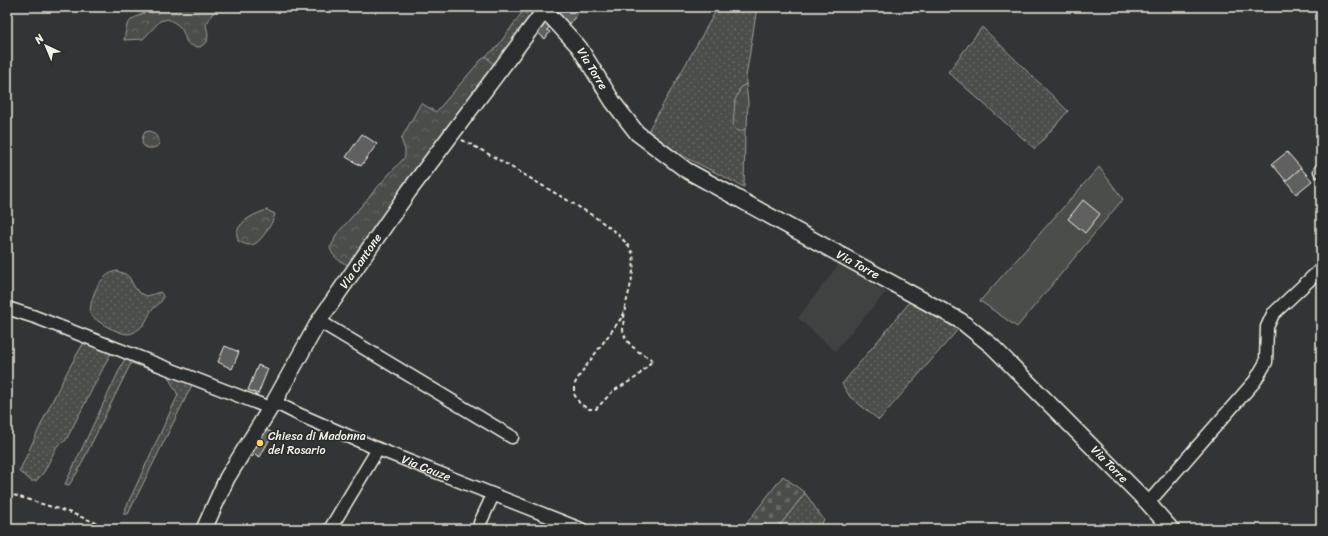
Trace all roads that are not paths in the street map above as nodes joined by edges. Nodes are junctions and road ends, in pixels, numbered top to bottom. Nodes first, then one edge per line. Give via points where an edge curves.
1 (544, 8) edge
2 (1321, 269) edge
3 (7, 308) edge
4 (319, 321) junction
5 (272, 405) junction
6 (512, 437) dead end
7 (378, 449) junction
8 (493, 494) junction
9 (1148, 504) junction
10 (204, 529) edge
11 (330, 529) edge
12 (479, 529) edge
13 (581, 529) edge
14 (1171, 529) edge

1 - 4 main road, Via Cantone via 405,197
1 - 9 main road, Via Torre via 580,48 613,102 637,133 686,170 962,321 992,346
2 - 9 street via 1273,314 1267,327 1266,362 1255,380
3 - 5 street, Via Cauze
4 - 5 main road, Via Cantone
4 - 6 street
5 - 7 street, Via Cauze
5 - 10 main road, Via Cantone via 227,478
7 - 8 street, Via Cauze
7 - 11 street
8 - 12 street
8 - 13 street, Via Cauze
9 - 14 main road, Via Torre

